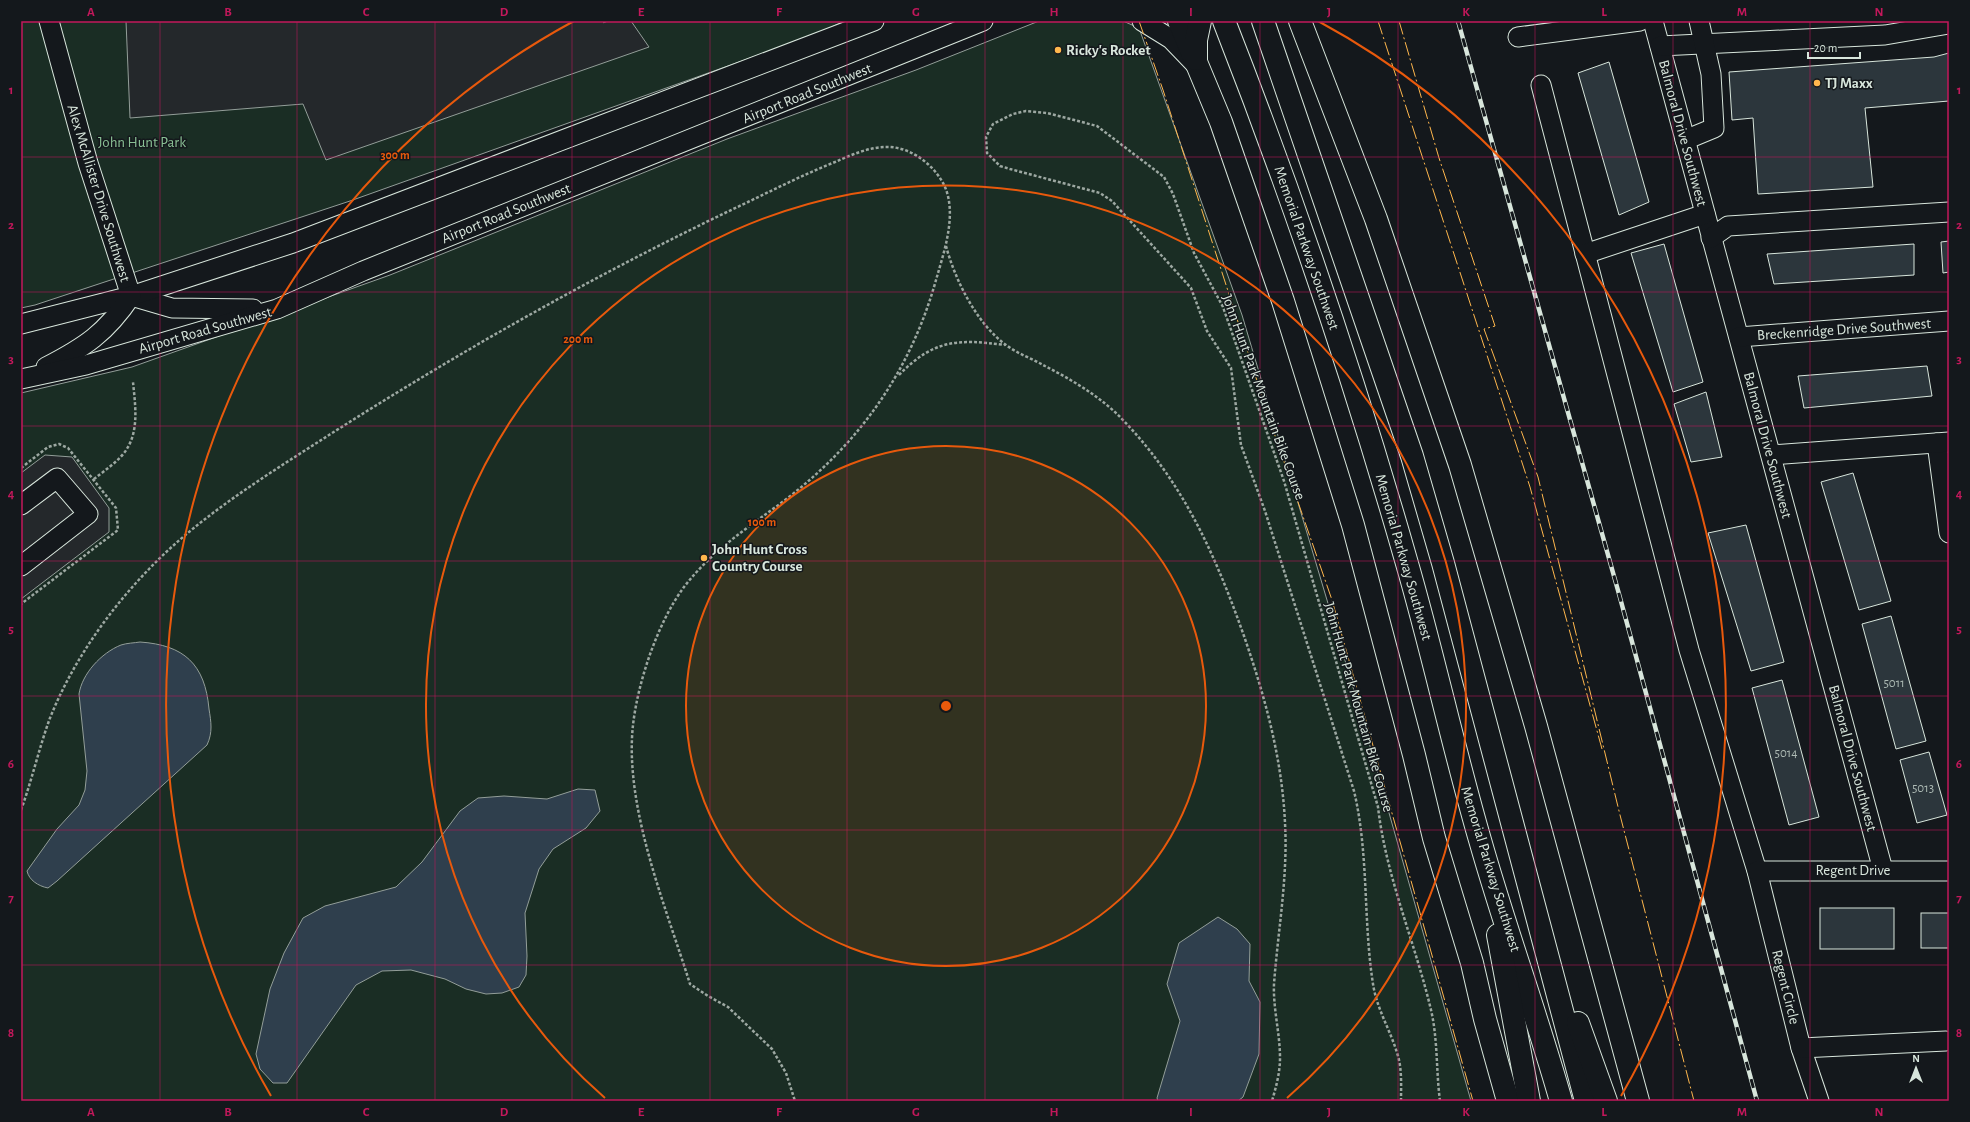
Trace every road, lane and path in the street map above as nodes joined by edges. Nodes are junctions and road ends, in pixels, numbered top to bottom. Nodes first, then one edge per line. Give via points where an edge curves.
1 (48, 21) edge
2 (872, 21) edge
3 (983, 21) edge
4 (1142, 21) edge
5 (1178, 21) edge
6 (1200, 21) edge
7 (1224, 21) edge
8 (1300, 21) edge
9 (1640, 21) edge
10 (1653, 21) edge
11 (1699, 21) edge
12 (1601, 24) edge
13 (1938, 24) edge
14 (1265, 26) edge
15 (1518, 37) dead end
16 (1705, 44) junction
17 (1660, 46) junction
18 (1196, 65) junction
19 (1541, 85) dead end
20 (1685, 140) junction
21 (1949, 212) edge
22 (1705, 214) junction
23 (1711, 238) junction
24 (946, 245) junction
25 (1585, 254) junction
26 (131, 296) junction
27 (278, 309) junction
28 (1949, 321) edge
29 (21, 324) edge
30 (1739, 337) junction
31 (1006, 345) junction
32 (897, 377) junction
33 (23, 379) edge
34 (133, 382) dead end
35 (1943, 442) edge
36 (1771, 455) junction
37 (94, 479) dead end
38 (21, 505) edge
39 (1949, 533) edge
40 (21, 566) edge
41 (21, 810) edge
42 (1480, 840) junction
43 (1883, 870) junction
44 (1757, 871) junction
45 (1949, 871) edge
46 (1532, 897) junction
47 (1946, 1041) dead end
48 (1801, 1048) junction
49 (795, 1101) edge
50 (1272, 1101) edge
51 (1401, 1101) edge
52 (1440, 1101) edge
53 (1508, 1101) edge
54 (1529, 1101) edge
55 (1561, 1101) edge
56 (1586, 1101) edge
57 (1606, 1101) edge
58 (1638, 1101) edge
59 (1819, 1101) edge

1 - 26 street, Alex McAllister Drive Southwest via 88,163
2 - 26 street via 293,243
3 - 27 street, Airport Road Southwest via 363,270
4 - 18 street via 1171,39
5 - 18 main road
6 - 18 main road via 1196,40
7 - 42 main road, Memorial Parkway Southwest via 1268,134 1330,312 1406,560
8 - 58 main road via 1376,219 1460,465 1536,726
9 - 12 street
10 - 17 street, Balmoral Drive Southwest
11 - 16 street
12 - 15 street
13 - 16 street via 1885,35
14 - 46 main road, Memorial Parkway Southwest via 1412,456
16 - 17 street
16 - 20 street via 1711,74 1714,128
17 - 20 street, Balmoral Drive Southwest
18 - 53 main road via 1221,122 1280,294 1353,525 1434,838 1472,963
19 - 25 street, Regent Circle
20 - 22 street, Balmoral Drive Southwest
21 - 23 street via 1728,226
22 - 23 street, Balmoral Drive Southwest
22 - 25 street
23 - 30 street, Balmoral Drive Southwest
24 - 31 path via 960,284 974,308 988,328
24 - 32 path via 922,327
24 - 41 path via 947,192 930,165 899,148 867,150 812,171 674,237 536,311 385,400 273,472 195,527 154,563 126,594 98,630 73,671 55,708
25 - 44 street, Regent Circle via 1689,650
26 - 27 street via 172,308
26 - 29 street
26 - 33 street via 119,314 87,344
27 - 33 street, Airport Road Southwest via 86,365
28 - 30 street, Breckenridge Drive Southwest
30 - 36 street, Balmoral Drive Southwest
31 - 32 path via 959,342 935,347 914,359
31 - 50 path via 1048,367 1099,400 1142,440 1197,522 1213,556 1249,652 1274,736 1285,822 1283,904 1273,997 1280,1058
32 - 49 path via 854,435 818,472 788,498 733,537 699,568 680,593 664,620 647,666 633,729 635,794 642,828 690,984 728,1006 772,1049 786,1073
34 - 37 path via 136,411 128,447
35 - 36 street
35 - 39 street
36 - 43 street, Balmoral Drive Southwest
38 - 40 street via 57,478 88,514
42 - 54 main road
42 - 55 main road, Memorial Parkway Southwest
43 - 44 street, Regent Drive
43 - 45 street, Regent Drive
44 - 48 street, Regent Circle
46 - 56 main road, Memorial Parkway Southwest
46 - 57 main road
47 - 48 street
48 - 59 street, Regent Circle
51 - 52 path, John Hunt Park Mountain Bike Course via 1402,1080 1398,1057 1378,1006 1373,985 1361,820 1272,533 1241,445 1231,368 1206,331 1191,288 1112,201 1094,191 1000,166 987,153 986,136 993,124 1013,114 1026,111 1097,126 1164,177 1173,194 1194,253 1223,307 1284,481 1378,806 1400,908 1431,1011

